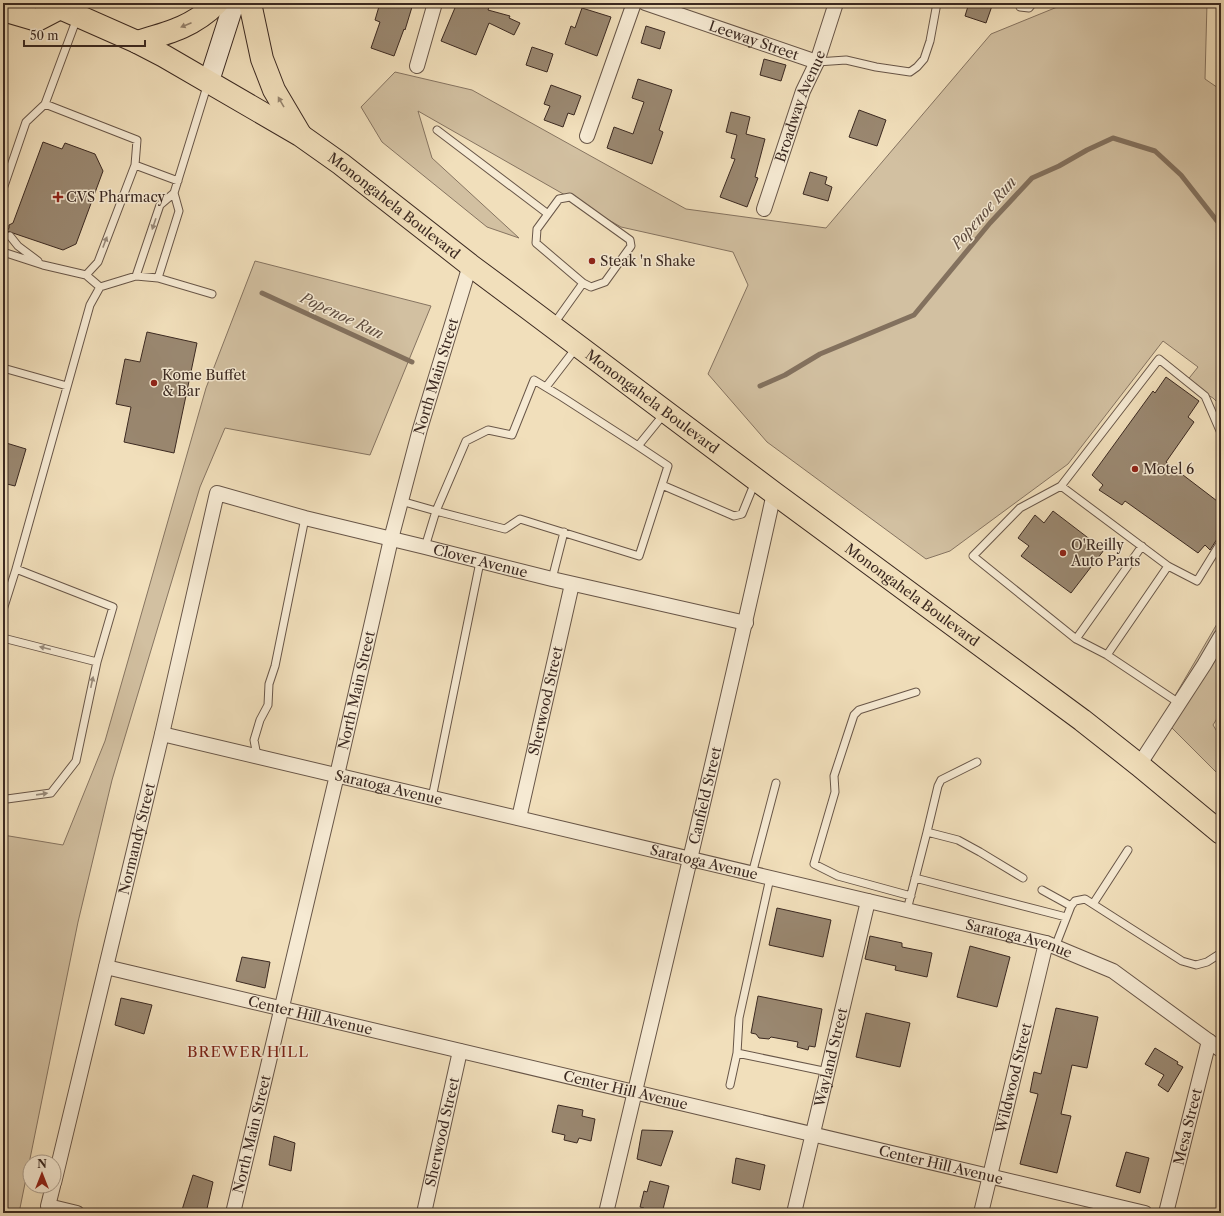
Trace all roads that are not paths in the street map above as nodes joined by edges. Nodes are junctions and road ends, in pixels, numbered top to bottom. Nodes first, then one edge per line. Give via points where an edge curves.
1 (217, 3) edge
2 (234, 3) edge
3 (250, 3) edge
4 (436, 3) edge
5 (634, 3) edge
6 (645, 3) edge
7 (836, 3) edge
8 (937, 3) edge
9 (1033, 3) edge
10 (1020, 7) dead end
11 (64, 9) edge
12 (3, 10) edge
13 (137, 42) junction
14 (817, 62) junction
15 (417, 66) dead end
16 (209, 81) junction
17 (45, 104) junction
18 (437, 130) dead end
19 (300, 135) junction
20 (587, 136) dead end
21 (135, 165) junction
22 (178, 181) junction
23 (3, 189) edge
24 (174, 193) junction
25 (764, 209) dead end
26 (548, 214) junction
27 (10, 236) dead end
28 (3, 252) edge
29 (43, 265) junction
30 (470, 265) junction
31 (86, 275) junction
32 (136, 276) junction
33 (158, 278) junction
34 (583, 283) junction
35 (100, 287) junction
36 (212, 294) dead end
37 (552, 326) junction
38 (577, 346) junction
39 (3, 368) edge
40 (67, 386) junction
41 (546, 387) junction
42 (666, 412) junction
43 (1221, 433) edge
44 (638, 446) junction
45 (756, 480) junction
46 (662, 485) junction
47 (1062, 486) junction
48 (217, 493) joint
49 (774, 493) junction
50 (401, 501) junction
51 (436, 511) junction
52 (305, 518) junction
53 (564, 532) junction
54 (391, 539) junction
55 (1221, 542) edge
56 (1142, 546) junction
57 (426, 547) junction
58 (480, 562) junction
59 (1168, 566) junction
60 (16, 569) junction
61 (552, 580) junction
62 (572, 584) junction
63 (3, 610) edge
64 (746, 623) junction
65 (1221, 636) edge
66 (3, 638) edge
67 (1076, 639) junction
68 (1107, 655) junction
69 (97, 662) junction
70 (916, 692) dead end
71 (1179, 703) junction
72 (162, 734) junction
73 (256, 756) junction
74 (977, 762) dead end
75 (1139, 764) junction
76 (337, 775) junction
77 (776, 783) dead end
78 (3, 798) edge
79 (432, 798) junction
80 (519, 818) junction
81 (927, 832) junction
82 (1221, 833) edge
83 (1128, 850) dead end
84 (691, 859) junction
85 (752, 874) junction
86 (770, 878) junction
87 (915, 878) junction
88 (1023, 878) dead end
89 (1042, 890) dead end
90 (911, 896) junction
91 (868, 901) junction
92 (1093, 904) junction
93 (1071, 906) junction
94 (907, 910) junction
95 (1066, 917) junction
96 (1050, 945) junction
97 (1221, 953) edge
98 (106, 967) junction
99 (281, 1008) junction
100 (1209, 1041) junction
101 (1221, 1050) edge
102 (460, 1052) junction
103 (738, 1053) junction
104 (828, 1072) junction
105 (730, 1085) dead end
106 (635, 1092) junction
107 (813, 1134) junction
108 (61, 1154) edge
109 (990, 1176) junction
110 (51, 1194) edge
111 (77, 1213) edge
112 (233, 1213) edge
113 (424, 1213) edge
114 (606, 1213) edge
115 (794, 1213) edge
116 (981, 1213) edge
117 (1144, 1213) edge
118 (1166, 1213) edge

1 -> 13 main road via 194,22
2 - 16 street
19 -> 3 main road via 274,90 262,59
4 - 15 street
5 - 20 street
6 - 14 street, Leeway Street
7 - 14 street, Broadway Avenue
8 - 14 lane via 924,59 910,72 846,60
9 - 10 lane via 1029,8
11 - 12 main road via 37,20
11 - 13 main road, Monongahela Boulevard
11 - 17 lane
13 - 16 main road, Monongahela Boulevard
14 - 25 street, Broadway Avenue via 803,91
16 - 19 main road, Monongahela Boulevard
16 - 22 lane
17 - 21 lane via 137,140
17 - 23 lane via 26,122
18 - 26 lane
19 - 30 main road, Monongahela Boulevard
21 - 22 lane
31 -> 21 lane via 98,262
22 - 24 lane
24 -> 32 lane via 160,205
24 - 33 lane via 179,211
26 - 34 lane via 537,229 536,244
26 - 34 lane via 559,199 570,197 630,240 631,246 605,282 591,287
27 - 29 lane via 18,246
28 - 29 lane
29 - 31 lane
30 - 37 main road, Monongahela Boulevard
30 - 50 street, North Main Street
31 - 35 lane
32 - 33 lane
32 - 35 lane
33 - 36 lane
34 - 37 lane
35 - 40 lane via 90,305
37 - 38 main road, Monongahela Boulevard
38 - 41 lane
38 - 42 main road, Monongahela Boulevard
39 - 40 lane
40 - 60 lane
41 - 44 lane
41 - 51 lane via 534,380 512,435 488,430 466,441
42 - 44 lane
42 - 45 main road, Monongahela Boulevard
43 - 47 lane via 1205,396 1159,359
44 - 46 lane via 668,466
45 - 46 lane via 742,514 734,516
45 - 49 main road, Monongahela Boulevard
46 - 53 lane via 639,556
47 - 56 lane
47 - 67 lane via 1020,508 973,556
48 - 52 street, Clover Avenue
48 - 72 street, Normandy Street
49 - 64 street, Canfield Street
49 - 75 main road, Monongahela Boulevard
50 - 51 lane
50 - 54 street, North Main Street
51 - 53 lane via 505,528 520,519
51 - 57 lane
52 - 54 street, Clover Avenue
52 - 73 lane via 275,666 269,684 268,705 254,740
53 - 61 lane
54 - 57 street, Clover Avenue
54 - 76 street, North Main Street
55 - 59 lane via 1197,581
56 - 59 lane
56 - 67 lane
57 - 58 street, Clover Avenue
58 - 61 street, Clover Avenue
58 - 79 lane
59 - 68 lane
60 - 63 lane
60 - 69 lane via 113,607
61 - 62 street, Clover Avenue
62 - 64 street, Clover Avenue
62 - 80 street, Sherwood Street
64 - 84 street, Canfield Street
65 - 71 street
69 -> 66 lane
67 - 68 lane
68 - 71 lane
78 -> 69 lane via 51,793 76,760
70 - 90 lane via 858,710 854,715 834,776 835,792 814,864 838,876
71 - 75 street
72 - 73 street, Saratoga Avenue
72 - 98 street, Normandy Street
73 - 76 street, Saratoga Avenue
74 - 81 lane via 941,780
75 - 82 main road, Monongahela Boulevard
76 - 79 street, Saratoga Avenue
76 - 99 street, North Main Street
77 - 85 lane
79 - 80 street, Saratoga Avenue
80 - 84 street, Saratoga Avenue
81 - 87 lane
81 - 88 lane via 958,840
83 - 92 lane
84 - 85 street, Saratoga Avenue
84 - 106 street, Canfield Street
85 - 86 street, Saratoga Avenue
86 - 91 street, Saratoga Avenue
86 - 103 lane via 739,1018
87 - 90 lane
87 - 95 lane
89 - 93 lane
90 - 94 lane
91 - 94 street, Saratoga Avenue
91 - 104 street, Wayland Street
92 - 93 lane via 1081,899
92 - 97 lane via 1182,961 1196,965 1207,962
93 - 95 lane
94 - 96 street, Saratoga Avenue
95 - 96 lane
96 - 100 street, Saratoga Avenue via 1113,971
96 - 109 street, Wildwood Street
98 - 99 street, Center Hill Avenue
98 - 108 street, Normandy Street
99 - 102 street, Center Hill Avenue
99 - 112 street, North Main Street
100 - 101 street, Saratoga Avenue
100 - 118 street, Mesa Street
102 - 106 street, Center Hill Avenue
102 - 113 street, Sherwood Street
103 - 104 lane
103 - 105 lane
104 - 107 street, Wayland Street
106 - 107 street, Center Hill Avenue
106 - 114 street, Canfield Street
107 - 109 street, Center Hill Avenue
107 - 115 street, Wayland Street
109 - 116 street, Wildwood Street
109 - 117 street, Center Hill Avenue
110 - 111 street via 48,1206

